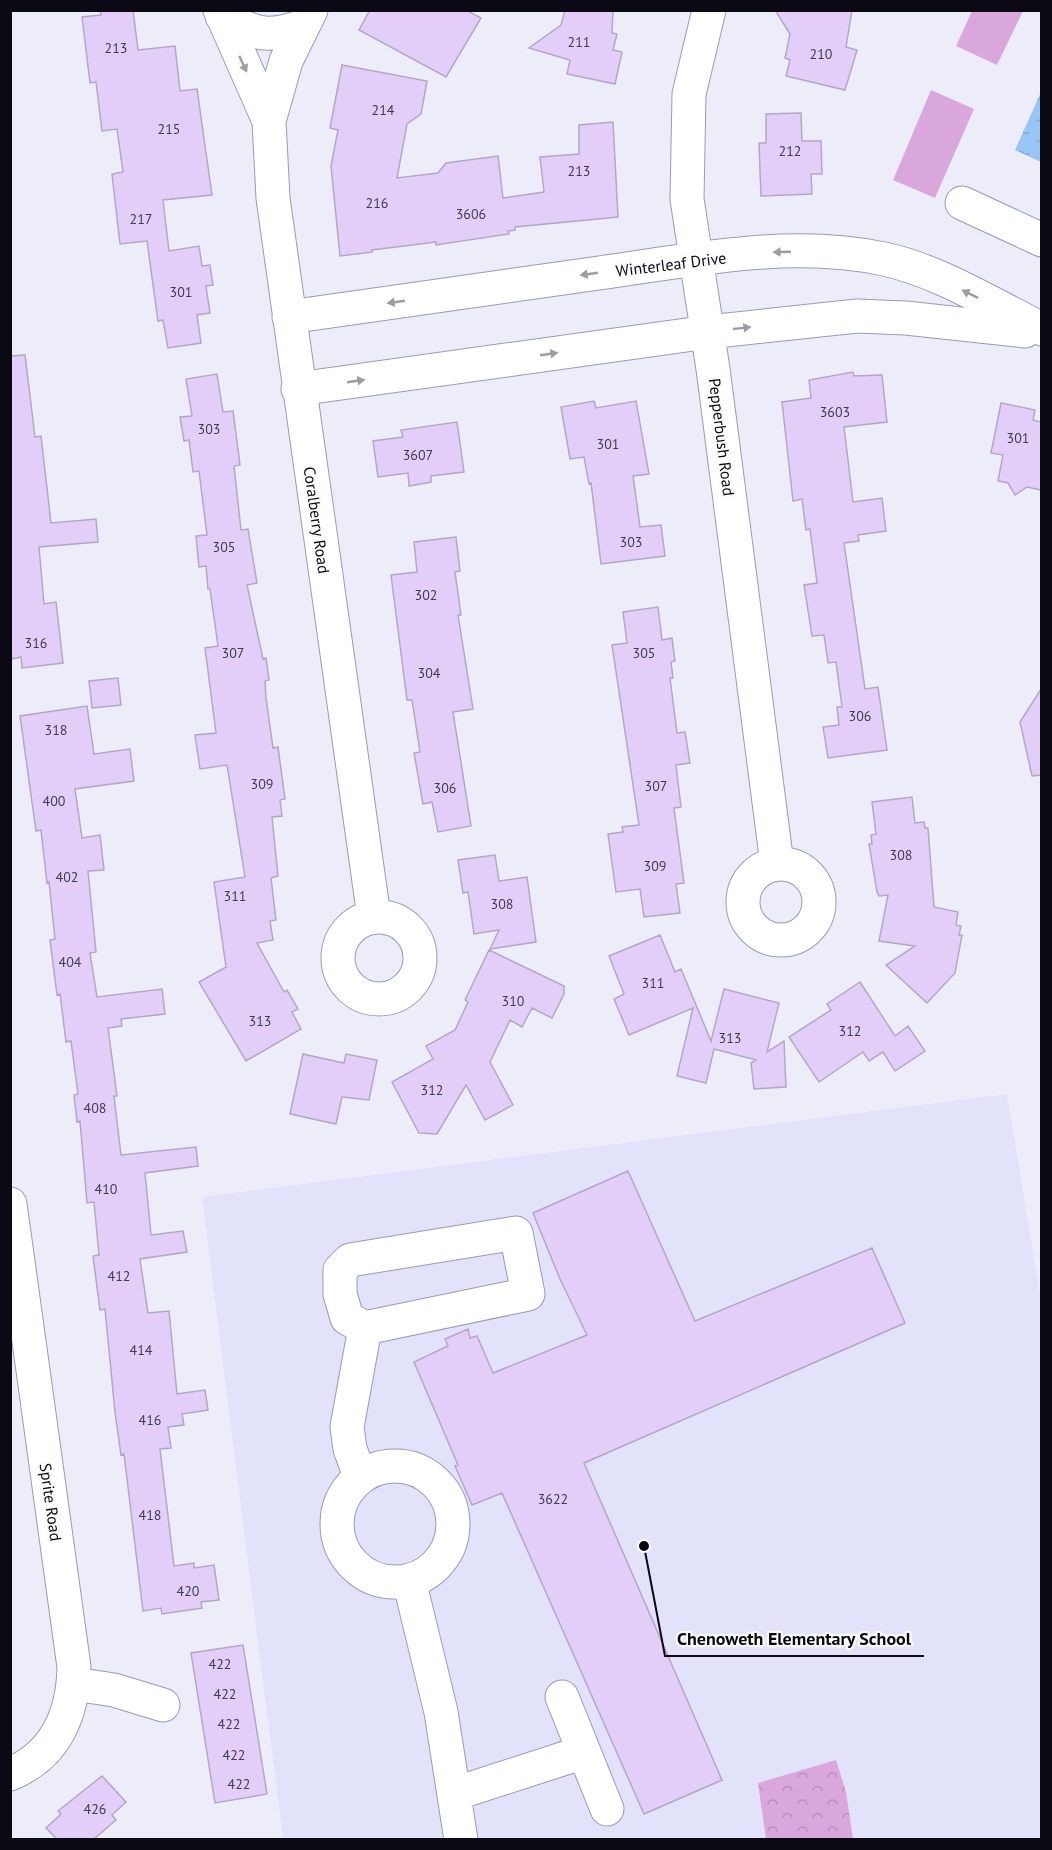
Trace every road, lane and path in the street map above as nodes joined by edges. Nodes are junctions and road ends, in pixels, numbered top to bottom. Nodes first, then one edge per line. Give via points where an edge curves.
1 (709, 10) edge
2 (221, 13) edge
3 (307, 18) edge
4 (269, 121) junction
5 (962, 202) dead end
6 (1041, 240) edge
7 (697, 259) junction
8 (289, 317) junction
9 (1041, 329) edge
10 (708, 332) junction
11 (1041, 333) edge
12 (298, 389) junction
13 (777, 864) dead end
14 (374, 917) dead end
15 (10, 1204) edge
16 (365, 1328) junction
17 (360, 1476) junction
18 (409, 1581) junction
19 (74, 1684) junction
20 (562, 1697) dead end
21 (163, 1705) dead end
22 (584, 1752) junction
23 (10, 1774) edge
24 (454, 1794) junction
25 (607, 1809) dead end
26 (461, 1839) edge

1 - 7 street, Pepperbush Road via 689,94 687,199
2 - 3 street, Coralberry Road via 263,35 279,35
2 -> 4 street, Coralberry Road
3 - 4 street, Coralberry Road via 286,61
4 - 8 street, Coralberry Road via 273,198
5 - 6 street
7 -> 8 street, Winterleaf Drive
9 -> 7 street, Winterleaf Drive via 939,279 885,259 784,252
7 - 10 street, Pepperbush Road
8 - 12 street, Coralberry Road
10 -> 11 street via 857,316
12 -> 10 street
10 - 13 street, Pepperbush Road
12 - 14 street, Coralberry Road
15 - 19 street, Sprite Road
16 - 16 street via 528,1294 516,1233 350,1260 340,1270 340,1294 347,1318
16 - 17 street via 347,1427
17 - 18 street via 345,1492 337,1514 338,1537 347,1558 364,1574 386,1582
17 - 18 street via 381,1466 404,1466 426,1473 443,1489 452,1510 453,1533 445,1555 429,1571
18 - 24 street via 441,1712
19 - 21 street via 114,1690
19 - 23 street, Sprite Road via 61,1732 47,1751
20 - 22 street
22 - 24 street
22 - 25 street
24 - 26 street

